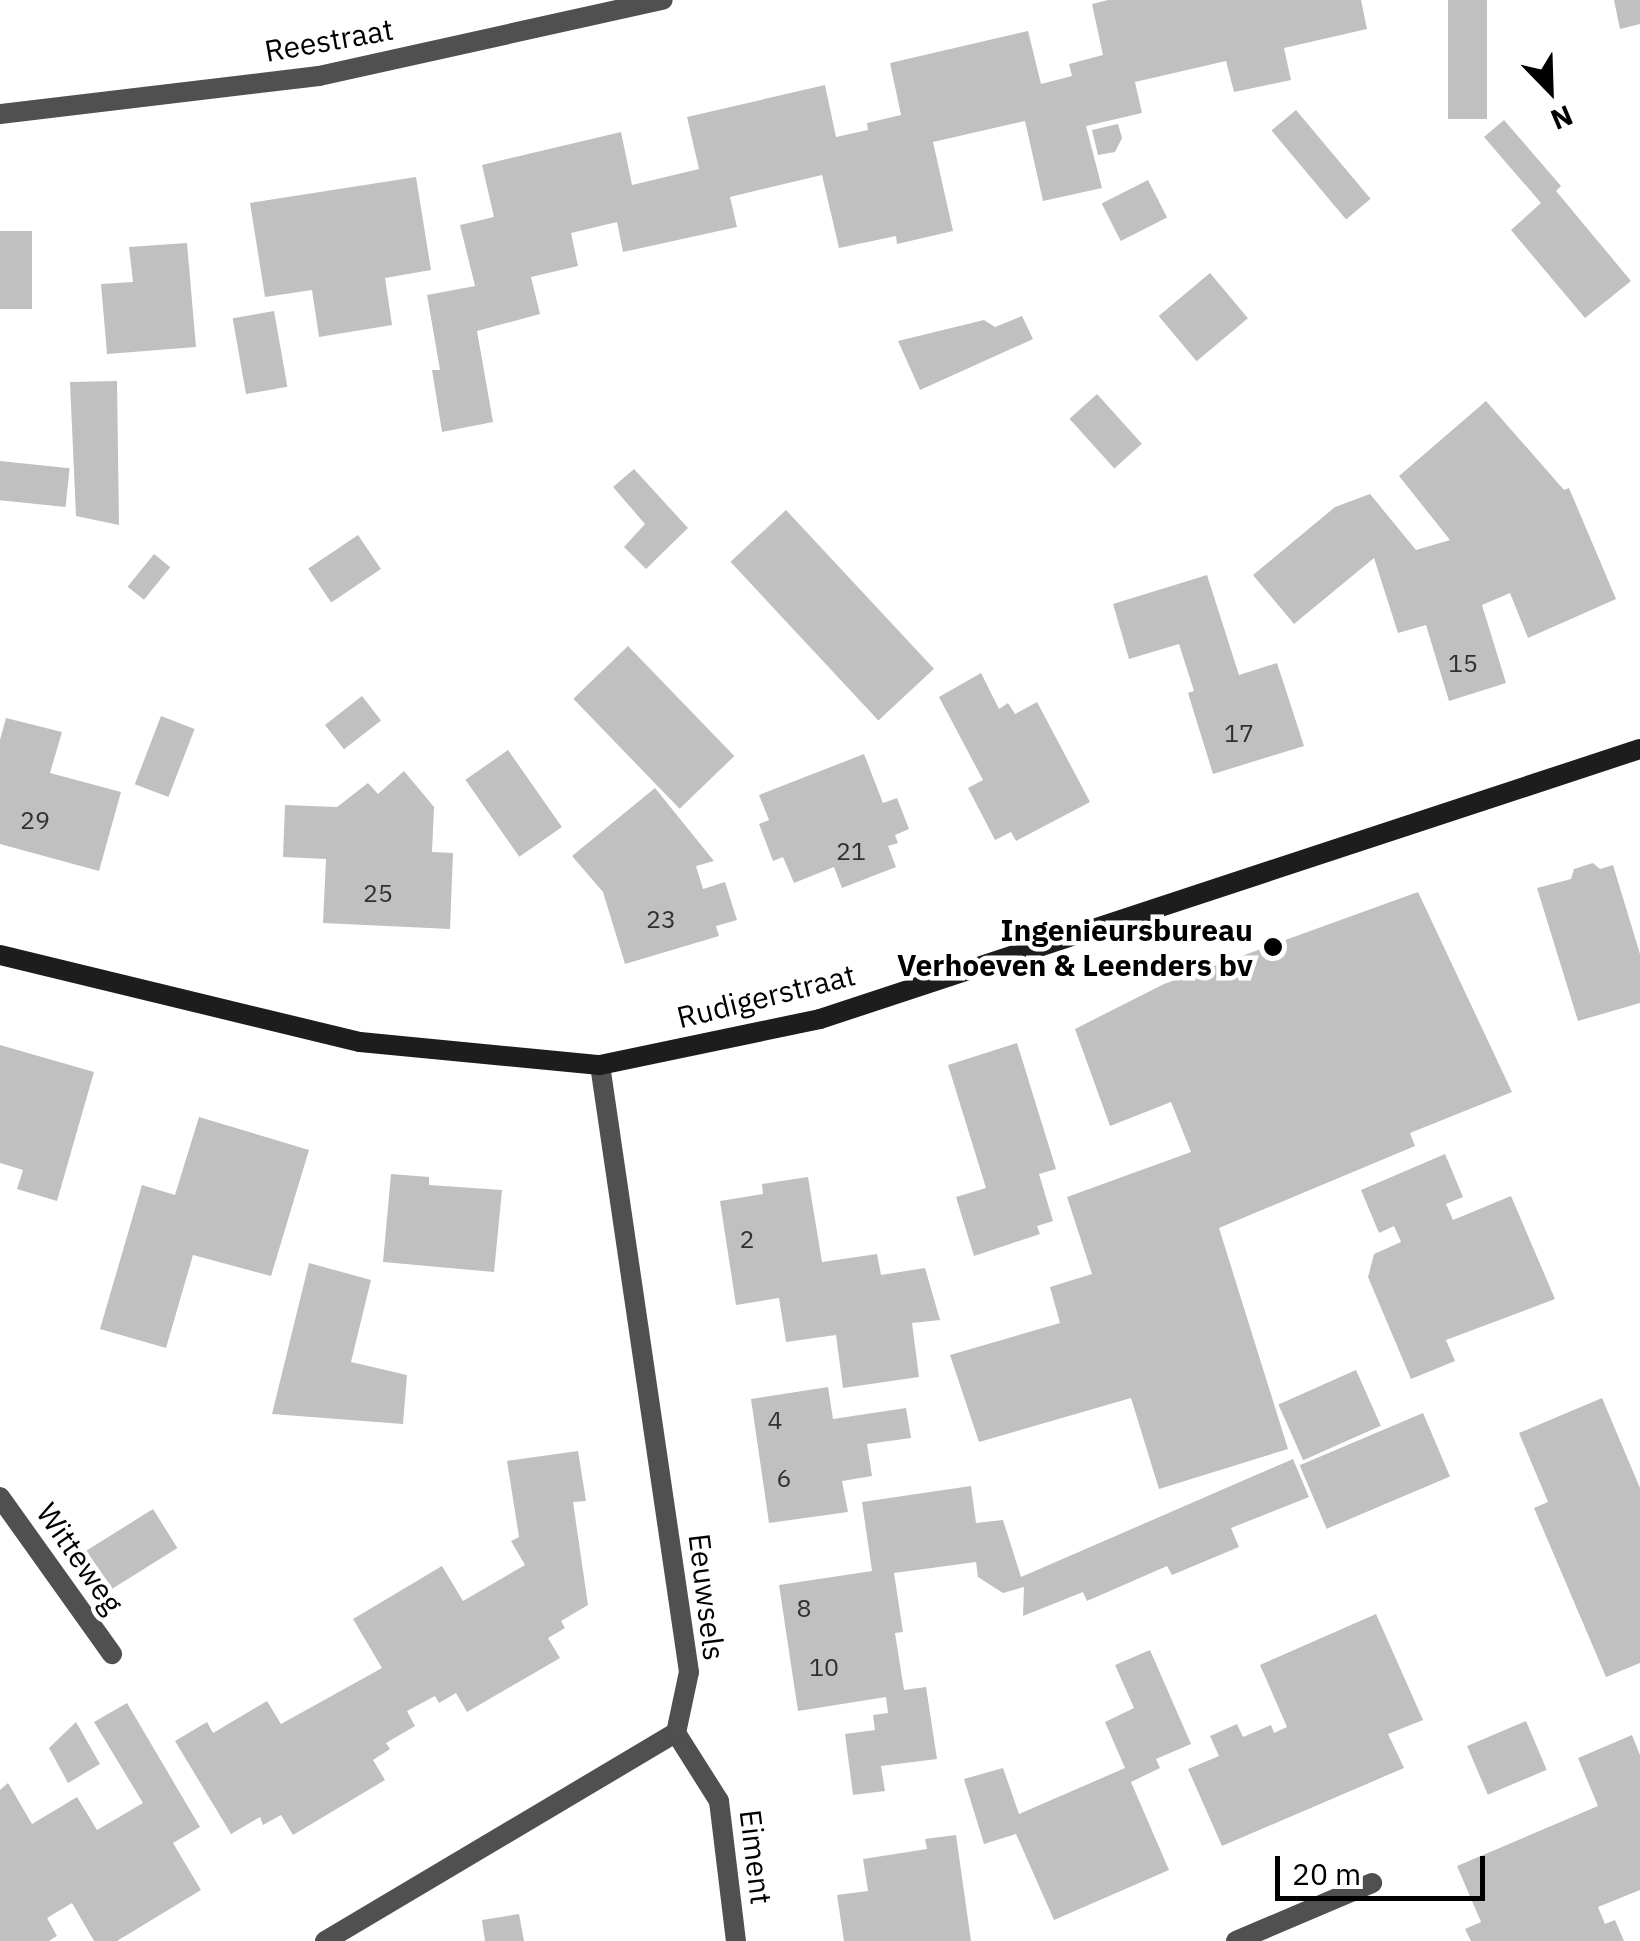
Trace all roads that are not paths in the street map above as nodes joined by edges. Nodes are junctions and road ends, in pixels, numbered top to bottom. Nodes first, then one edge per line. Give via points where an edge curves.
1 (663, 0) edge
2 (0, 114) edge
3 (1640, 749) edge
4 (0, 955) edge
5 (600, 1065) junction
6 (0, 1497) edge
7 (112, 1654) dead end
8 (676, 1734) junction
9 (1372, 1883) dead end
10 (325, 1941) edge
11 (736, 1941) edge
12 (1236, 1941) edge

1 - 2 street, Reestraat via 319,76
3 - 5 street, Rudigerstraat via 820,1018
4 - 5 street, Rudigerstraat via 360,1042
5 - 8 street, Eeuwsels via 689,1672
6 - 7 street, Witteweg
8 - 10 street
8 - 11 street, Eiment via 718,1800
9 - 12 street

